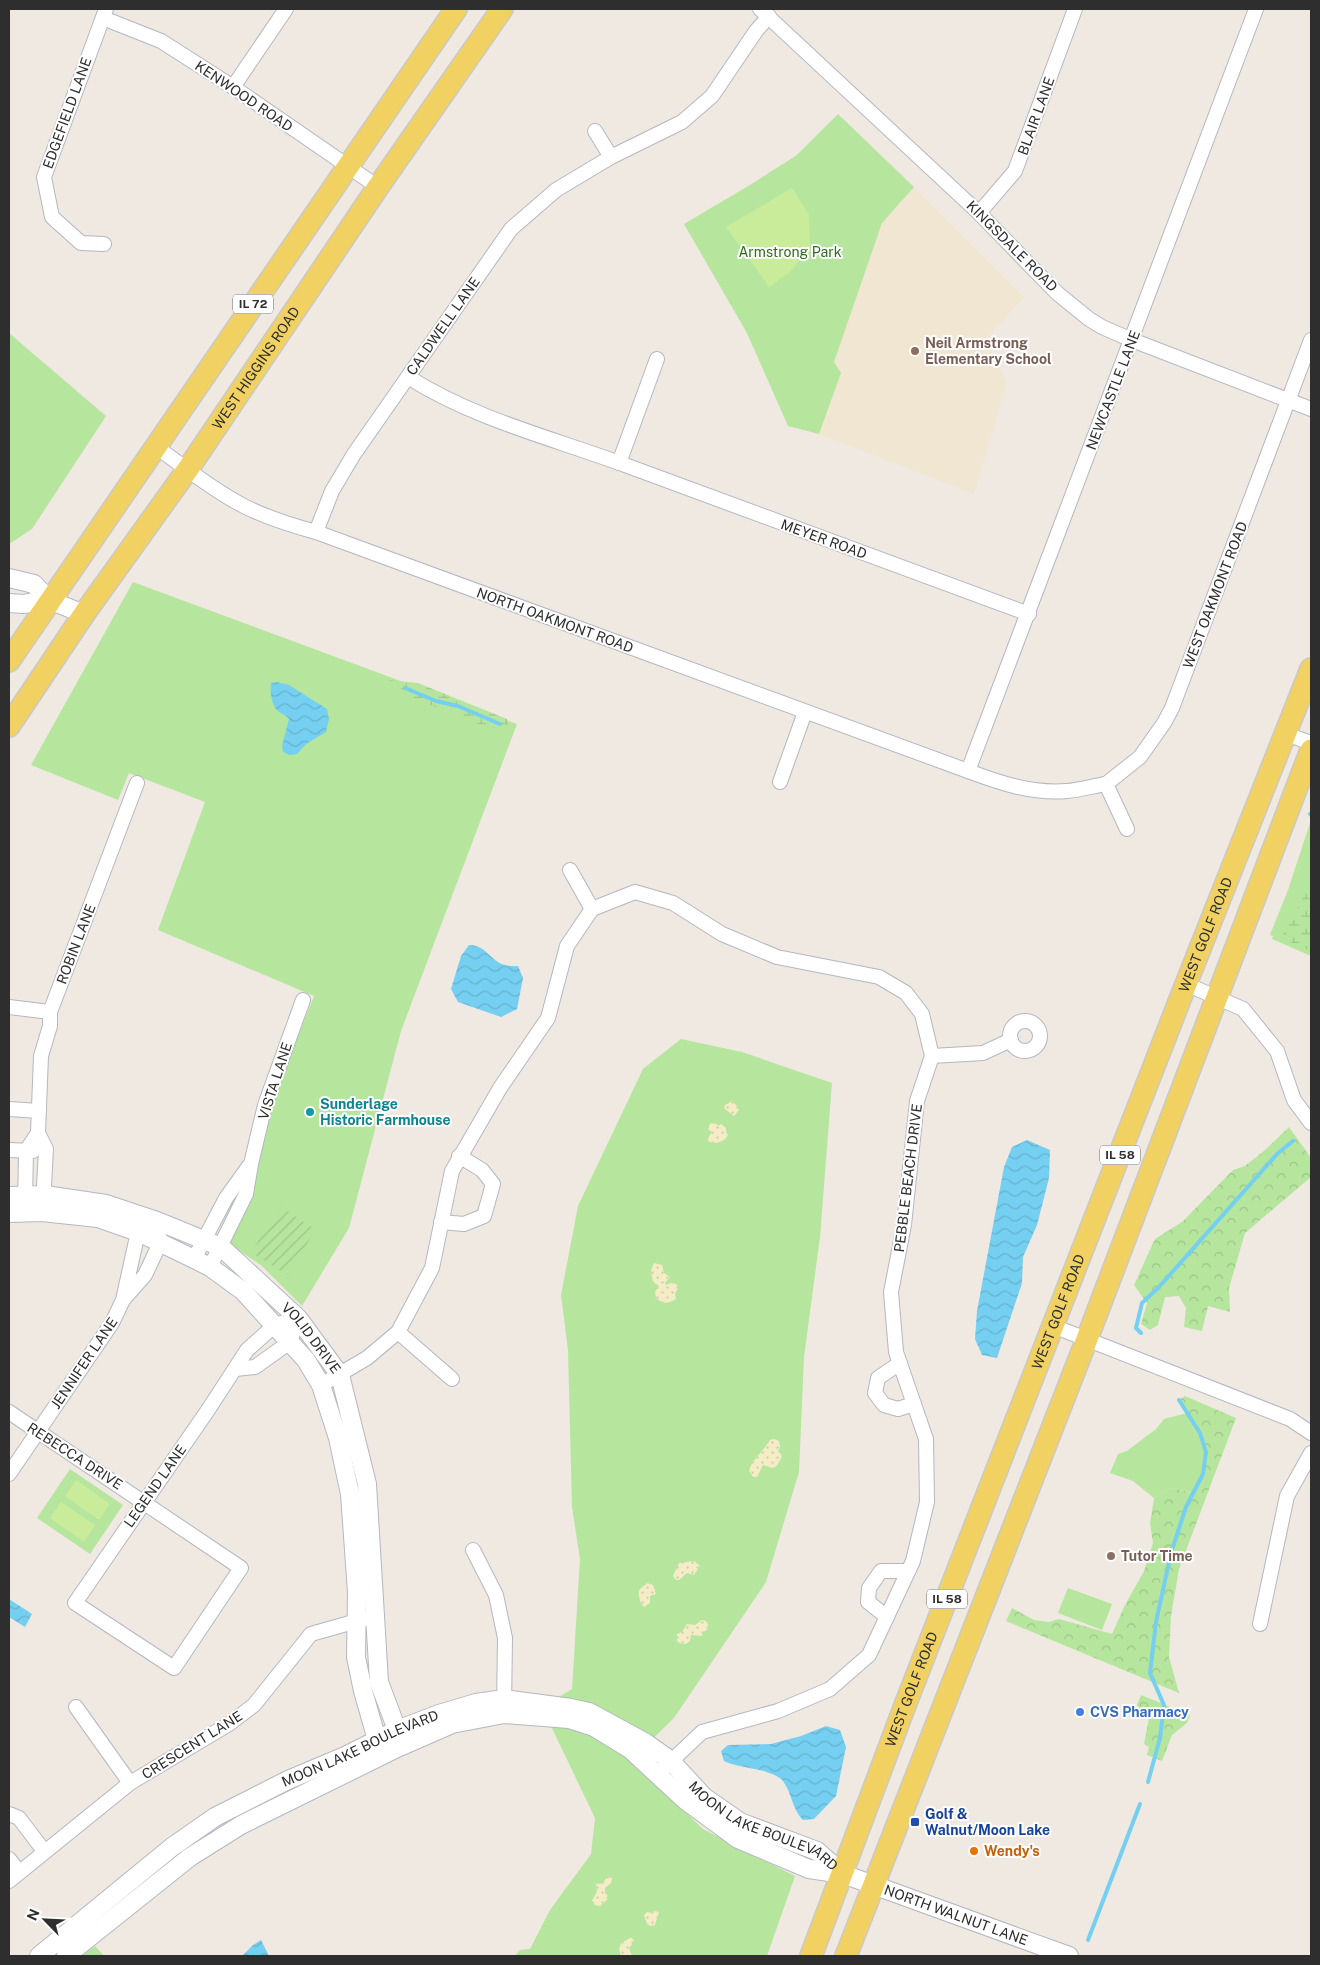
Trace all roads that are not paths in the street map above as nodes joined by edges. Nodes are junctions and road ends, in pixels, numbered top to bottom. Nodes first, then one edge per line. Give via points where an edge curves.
1 (286, 9) edge
2 (456, 9) edge
3 (502, 9) edge
4 (1075, 9) edge
5 (1256, 9) edge
6 (764, 12) edge
7 (104, 13) edge
8 (233, 87) junction
9 (596, 131) dead end
10 (612, 157) junction
11 (347, 166) junction
12 (378, 186) junction
13 (979, 213) junction
14 (104, 244) dead end
15 (1132, 340) junction
16 (1311, 340) edge
17 (657, 359) dead end
18 (408, 377) junction
19 (1288, 400) junction
20 (1311, 408) edge
21 (155, 446) junction
22 (619, 463) junction
23 (188, 469) junction
24 (316, 532) junction
25 (9, 578) edge
26 (50, 600) junction
27 (9, 603) edge
28 (84, 614) junction
29 (1029, 614) junction
30 (9, 661) edge
31 (1311, 669) edge
32 (805, 712) junction
33 (9, 726) edge
34 (1286, 734) junction
35 (1311, 743) edge
36 (1311, 750) edge
37 (968, 771) junction
38 (780, 782) dead end
39 (137, 783) dead end
40 (1106, 784) junction
41 (1128, 828) dead end
42 (570, 870) dead end
43 (592, 909) junction
44 (1186, 984) junction
45 (1218, 997) junction
46 (303, 1000) dead end
47 (12, 1012) edge
48 (50, 1012) junction
49 (1011, 1040) dead end
50 (932, 1056) junction
51 (9, 1109) edge
52 (39, 1111) junction
53 (1311, 1123) edge
54 (38, 1133) junction
55 (46, 1149) junction
56 (9, 1150) edge
57 (26, 1151) junction
58 (459, 1156) junction
59 (251, 1164) junction
60 (43, 1204) junction
61 (17, 1205) edge
62 (157, 1221) junction
63 (441, 1222) junction
64 (138, 1232) junction
65 (205, 1239) junction
66 (160, 1243) junction
67 (221, 1247) junction
68 (194, 1258) junction
69 (210, 1267) junction
70 (123, 1300) junction
71 (298, 1318) junction
72 (275, 1325) junction
73 (1053, 1326) junction
74 (398, 1332) junction
75 (1087, 1339) junction
76 (290, 1342) junction
77 (900, 1363) junction
78 (235, 1369) junction
79 (340, 1375) junction
80 (452, 1380) dead end
81 (321, 1385) junction
82 (914, 1404) junction
83 (9, 1412) edge
84 (37, 1431) junction
85 (1311, 1433) edge
86 (1311, 1453) edge
87 (9, 1474) edge
88 (144, 1501) junction
89 (473, 1550) dead end
90 (908, 1571) junction
91 (74, 1603) joint
92 (887, 1617) junction
93 (366, 1618) junction
94 (1260, 1624) dead end
95 (76, 1707) dead end
96 (504, 1707) junction
97 (397, 1730) junction
98 (377, 1740) junction
99 (670, 1760) junction
100 (659, 1774) junction
101 (130, 1783) junction
102 (9, 1814) edge
103 (44, 1852) junction
104 (9, 1859) edge
105 (843, 1874) junction
106 (14, 1877) edge
107 (873, 1885) junction
108 (39, 1956) edge
109 (66, 1956) edge
110 (811, 1956) edge
111 (846, 1956) edge
112 (1069, 1956) edge

1 - 8 street
2 - 11 main road, IL 72
3 - 12 main road, WEST HIGGINS ROAD / IL 72
4 - 13 street, BLAIR LANE via 1015,171
5 - 15 street, NEWCASTLE LANE
6 - 10 street, CALDWELL LANE via 756,31 712,96 682,122
6 - 13 street, KINGSDALE ROAD
7 - 8 street, KENWOOD ROAD via 161,41
7 - 14 street, EDGEFIELD LANE via 44,177 52,217 81,243
8 - 11 street, KENWOOD ROAD
9 - 10 street
10 - 18 street, CALDWELL LANE via 556,190 511,229
11 - 12 street, KENWOOD ROAD
11 - 21 main road, IL 72
12 - 23 main road, WEST HIGGINS ROAD / IL 72
13 - 15 street, KINGSDALE ROAD via 1079,312 1102,327
15 - 19 street, KINGSDALE ROAD
15 - 29 street, NEWCASTLE LANE
16 - 19 street, WEST OAKMONT ROAD
17 - 22 street
18 - 22 street, MEYER ROAD via 435,394 503,422
18 - 24 street, CALDWELL LANE via 332,491
19 - 20 street, KINGSDALE ROAD
19 - 40 street, WEST OAKMONT ROAD via 1172,708 1140,758
21 - 23 street, NORTH OAKMONT ROAD
21 - 26 main road, IL 72
22 - 29 street, MEYER ROAD
23 - 24 street, NORTH OAKMONT ROAD via 242,505 284,523
23 - 28 main road, WEST HIGGINS ROAD / IL 72
24 - 32 street, NORTH OAKMONT ROAD
25 - 26 street via 34,584
26 - 27 street
26 - 28 street
26 - 30 main road, IL 72
28 - 33 main road, WEST HIGGINS ROAD / IL 72
29 - 37 street, NEWCASTLE LANE
31 - 34 main road, WEST GOLF ROAD / IL 58
32 - 37 street, NORTH OAKMONT ROAD
32 - 38 street
34 - 35 street
34 - 44 main road, WEST GOLF ROAD / IL 58
36 - 45 main road, IL 58
37 - 40 street, NORTH OAKMONT ROAD via 1030,790 1067,791
39 - 48 street, ROBIN LANE
40 - 41 street
42 - 43 street
43 - 50 street via 635,892 673,903 722,934 777,957 879,977 906,993 922,1014
43 - 58 street via 566,946 548,1018
44 - 45 street
44 - 73 main road, WEST GOLF ROAD / IL 58
45 - 53 street via 1243,1008 1277,1051 1294,1100
45 - 75 main road, IL 58
46 - 59 street, VISTA LANE via 265,1105
47 - 48 street
48 - 52 street, ROBIN LANE via 50,1026 41,1056
49 - 50 street via 982,1053
50 - 77 street, PEBBLE BEACH DRIVE via 918,1101 904,1225 891,1292 896,1352
51 - 52 street
52 - 54 street, ROBIN LANE
54 - 55 street, ROBIN LANE
54 - 57 street
55 - 57 street
55 - 60 street, ROBIN LANE
56 - 57 street
57 - 61 street
58 - 63 street via 452,1171
58 - 63 street via 482,1170 493,1184 484,1216 464,1224
59 - 65 street, VISTA LANE via 226,1198
59 - 67 street, VISTA LANE via 246,1194
60 - 61 street, VOLID DRIVE
60 - 62 street, VOLID DRIVE via 106,1204
60 - 64 street, VOLID DRIVE
62 - 64 street
62 - 65 street, VOLID DRIVE
62 - 66 street
63 - 74 street via 432,1268
64 - 66 street, VOLID DRIVE
64 - 70 street, JENNIFER LANE
65 - 67 street, VOLID DRIVE
65 - 68 street, VISTA LANE
66 - 68 street, VOLID DRIVE
66 - 70 street, JENNIFER LANE via 145,1275
67 - 69 street, VISTA LANE
67 - 71 street, VOLID DRIVE
68 - 69 street, VOLID DRIVE
69 - 72 street, VOLID DRIVE via 243,1291
70 - 84 street, JENNIFER LANE via 104,1337
71 - 72 street, LEGEND LANE
71 - 76 street
71 - 79 street, VOLID DRIVE
72 - 76 street, VOLID DRIVE
72 - 78 street, LEGEND LANE via 247,1350
73 - 75 street
73 - 105 main road, WEST GOLF ROAD / IL 58
74 - 79 street
74 - 80 street
75 - 85 street via 1290,1420
75 - 107 main road, IL 58
76 - 78 street via 256,1367
76 - 81 street, VOLID DRIVE
77 - 82 street, PEBBLE BEACH DRIVE
77 - 82 street via 878,1378 875,1393 884,1405 898,1409
78 - 88 street, LEGEND LANE
79 - 81 street
79 - 93 street, VOLID DRIVE via 367,1484
81 - 93 street, VOLID DRIVE via 338,1438 350,1494
82 - 90 street, PEBBLE BEACH DRIVE via 926,1439 928,1502
83 - 84 street, REBECCA DRIVE
84 - 87 street, JENNIFER LANE
84 - 88 street, REBECCA DRIVE
86 - 94 street via 1287,1496
88 - 91 street, LEGEND LANE
88 - 91 street, REBECCA DRIVE via 242,1568 174,1668
89 - 96 street via 496,1595 505,1638
90 - 92 street, PEBBLE BEACH DRIVE
90 - 92 street via 881,1571 869,1588 868,1602
92 - 99 street, PEBBLE BEACH DRIVE via 869,1654 830,1689 778,1711 702,1732
93 - 97 street, VOLID DRIVE via 378,1682
93 - 98 street, VOLID DRIVE via 356,1657
93 - 101 street, CRESCENT LANE via 311,1634 254,1705 229,1724
95 - 101 street
96 - 97 street, MOON LAKE BOULEVARD via 476,1703
96 - 99 street, MOON LAKE BOULEVARD via 571,1708 589,1712
96 - 100 street, MOON LAKE BOULEVARD via 594,1727 630,1749
96 - 109 street, MOON LAKE BOULEVARD via 452,1724 397,1748 241,1825 190,1857
97 - 98 street, MOON LAKE BOULEVARD
98 - 108 street, MOON LAKE BOULEVARD via 215,1817 172,1847
99 - 100 street, PEBBLE BEACH DRIVE
99 - 105 street, MOON LAKE BOULEVARD via 704,1797 740,1822 817,1851
100 - 105 street, MOON LAKE BOULEVARD via 685,1800 738,1839 809,1869
101 - 103 street, CRESCENT LANE
102 - 103 street via 19,1818
103 - 106 street, CRESCENT LANE
104 - 106 street
105 - 107 street, NORTH WALNUT LANE
105 - 110 main road, WEST GOLF ROAD / IL 58
107 - 111 main road, IL 58
107 - 112 street, NORTH WALNUT LANE

